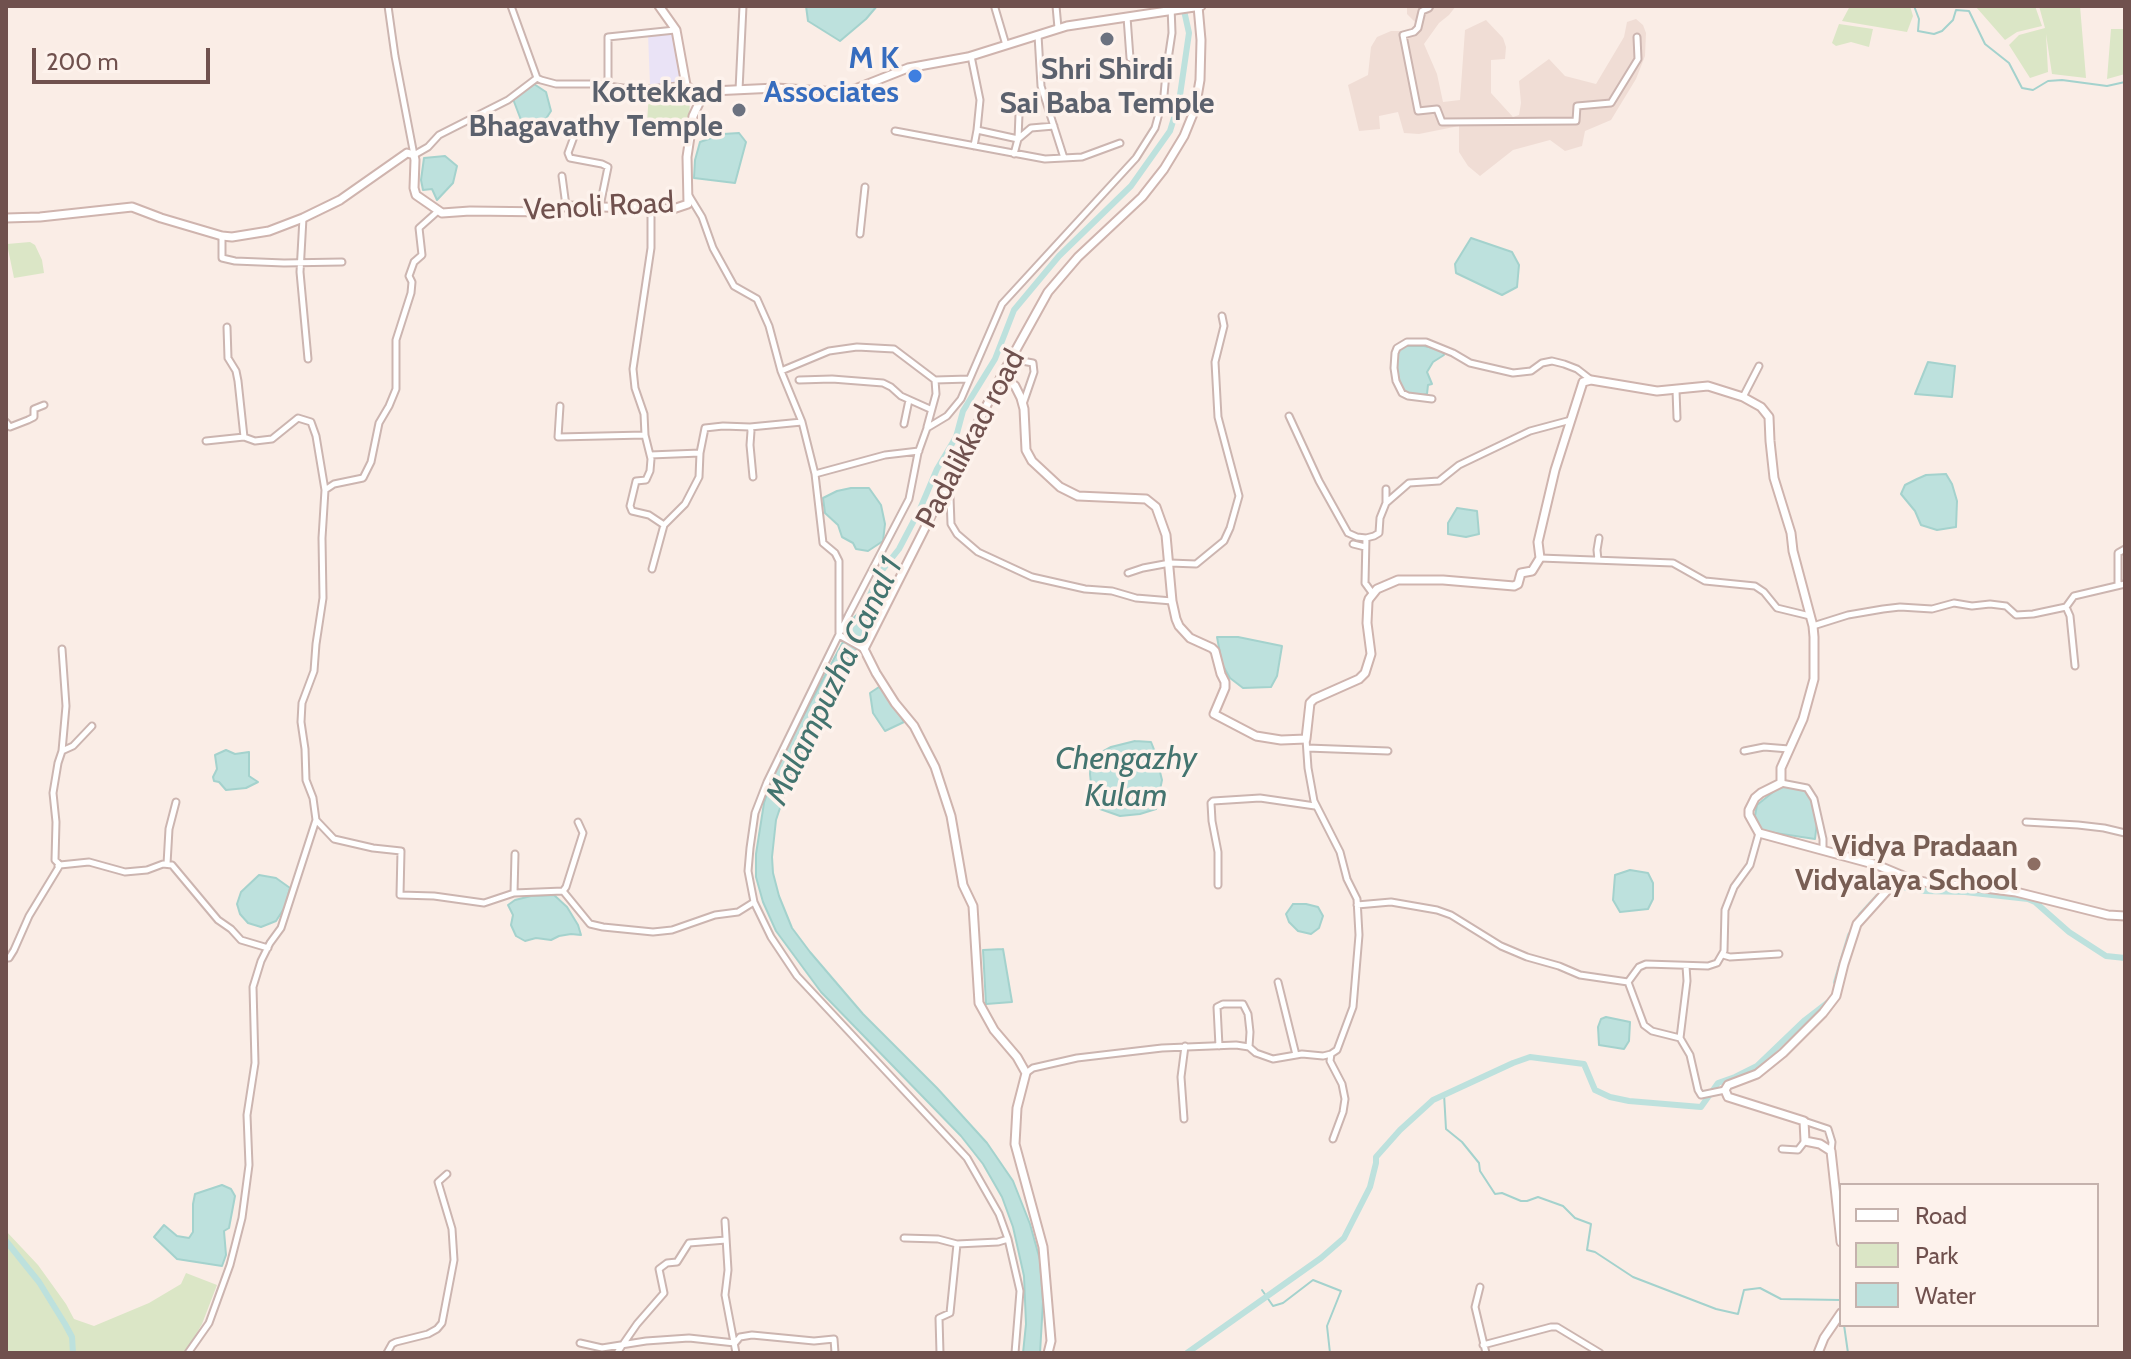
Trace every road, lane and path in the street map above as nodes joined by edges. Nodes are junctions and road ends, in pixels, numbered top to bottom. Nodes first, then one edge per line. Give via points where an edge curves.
1 (388, 6) edge
2 (511, 6) edge
3 (659, 6) edge
4 (743, 6) edge
5 (1056, 6) edge
6 (1430, 6) edge
7 (1199, 7) edge
8 (995, 8) edge
9 (1172, 9) edge
10 (1127, 17) junction
11 (1058, 28) junction
12 (676, 30) junction
13 (1038, 35) junction
14 (1637, 37) dead end
15 (1006, 46) junction
16 (971, 56) junction
17 (1130, 58) dead end
18 (537, 78) junction
19 (686, 85) junction
20 (608, 86) junction
21 (739, 90) junction
22 (701, 99) junction
23 (1019, 114) dead end
24 (579, 123) dead end
25 (1054, 126) junction
26 (977, 130) junction
27 (895, 131) dead end
28 (1018, 139) junction
29 (1120, 143) dead end
30 (974, 146) junction
31 (1014, 154) junction
32 (414, 155) junction
33 (1064, 158) junction
34 (562, 176) dead end
35 (865, 187) dead end
36 (687, 193) junction
37 (566, 206) junction
38 (600, 206) junction
39 (651, 209) junction
40 (438, 211) junction
41 (6, 218) edge
42 (303, 218) junction
43 (860, 234) dead end
44 (222, 236) junction
45 (342, 262) dead end
46 (301, 263) junction
47 (1222, 316) dead end
48 (227, 327) dead end
49 (308, 359) dead end
50 (1011, 359) junction
51 (1759, 366) dead end
52 (781, 371) junction
53 (1002, 375) junction
54 (969, 379) junction
55 (799, 380) dead end
56 (935, 380) junction
57 (1591, 380) junction
58 (1676, 390) junction
59 (1743, 397) junction
60 (1432, 399) dead end
61 (909, 400) junction
62 (44, 405) dead end
63 (1022, 405) junction
64 (560, 406) dead end
65 (930, 409) junction
66 (1289, 416) dead end
67 (1677, 418) dead end
68 (1572, 420) junction
69 (6, 422) edge
70 (802, 422) junction
71 (904, 424) dead end
72 (750, 427) junction
73 (927, 428) junction
74 (645, 435) junction
75 (244, 437) junction
76 (206, 441) dead end
77 (919, 451) junction
78 (700, 453) junction
79 (650, 455) junction
80 (815, 474) junction
81 (753, 477) dead end
82 (946, 486) junction
83 (1386, 489) dead end
84 (325, 490) junction
85 (1386, 503) junction
86 (664, 525) junction
87 (1366, 538) junction
88 (1599, 538) dead end
89 (1353, 544) dead end
90 (1365, 547) junction
91 (2125, 549) edge
92 (1540, 558) junction
93 (1598, 560) junction
94 (1170, 563) junction
95 (652, 569) dead end
96 (1128, 573) dead end
97 (2121, 584) edge
98 (1373, 594) junction
99 (1172, 601) junction
100 (2066, 607) junction
101 (1811, 616) junction
102 (1813, 626) junction
103 (839, 635) junction
104 (62, 649) dead end
105 (864, 649) junction
106 (2075, 666) dead end
107 (92, 726) dead end
108 (1306, 739) junction
109 (1307, 748) junction
110 (1789, 749) junction
111 (62, 751) junction
112 (1388, 751) dead end
113 (1744, 751) dead end
114 (1781, 783) junction
115 (176, 802) dead end
116 (1316, 806) junction
117 (316, 820) junction
118 (578, 822) dead end
119 (2026, 822) dead end
120 (1759, 833) junction
121 (2125, 833) edge
122 (1823, 850) junction
123 (515, 854) dead end
124 (58, 862) junction
125 (172, 865) junction
126 (1899, 878) junction
127 (1218, 885) dead end
128 (563, 891) junction
129 (514, 893) junction
130 (754, 902) junction
131 (1357, 905) junction
132 (2125, 916) edge
133 (268, 948) junction
134 (1779, 954) dead end
135 (1723, 955) junction
136 (6, 958) edge
137 (1686, 966) junction
138 (1278, 982) dead end
139 (1628, 982) junction
140 (1680, 1038) junction
141 (1185, 1046) junction
142 (1219, 1046) junction
143 (1249, 1047) junction
144 (1331, 1054) junction
145 (1296, 1055) junction
146 (1026, 1073) junction
147 (1725, 1090) junction
148 (1184, 1119) dead end
149 (1804, 1121) junction
150 (1333, 1139) dead end
151 (1805, 1141) junction
152 (1782, 1149) dead end
153 (1831, 1151) junction
154 (447, 1174) dead end
155 (725, 1221) dead end
156 (1839, 1224) edge
157 (904, 1238) dead end
158 (1008, 1239) junction
159 (726, 1240) junction
160 (957, 1244) junction
161 (1480, 1287) dead end
162 (1839, 1316) edge
163 (580, 1343) dead end
164 (735, 1343) junction
165 (1483, 1345) junction
166 (621, 1346) junction
167 (188, 1353) edge
168 (387, 1353) edge
169 (617, 1353) edge
170 (736, 1353) edge
171 (835, 1353) edge
172 (940, 1353) edge
173 (1015, 1353) edge
174 (1048, 1353) edge
175 (1486, 1353) edge
176 (1600, 1353) edge
177 (1818, 1353) edge

1 - 32 street
2 - 18 street
3 - 12 street
4 - 21 street
5 - 11 street
6 - 14 street via 1422,11 1418,28 1403,35 1418,111 1437,109 1442,122 1576,121 1577,106 1611,103 1638,59
7 - 9 street
7 - 50 street, Padalikkad road via 1200,80 1184,136 1142,197 1048,292
8 - 15 street
9 - 10 street
9 - 54 street via 1164,95 1155,128 1136,158 1002,304
10 - 11 street
10 - 17 street
11 - 13 street
12 - 19 street
12 - 20 street via 608,37
13 - 15 street
13 - 25 street via 1041,86
15 - 16 street
16 - 21 street via 908,68 838,92
16 - 26 street via 980,100
18 - 20 street
18 - 32 street
19 - 20 street
19 - 22 street
21 - 22 street via 712,91
22 - 36 street, Venoli Road via 693,116
23 - 28 street
24 - 38 street via 568,153 570,158 608,167
25 - 28 street via 1031,128
25 - 33 street
26 - 28 street
26 - 30 street
27 - 30 street
28 - 31 street
29 - 33 street
30 - 31 street
31 - 33 street
32 - 40 street via 416,195
32 - 42 street via 407,153 340,200
34 - 37 street
35 - 43 street
36 - 39 street, Venoli Road via 688,204
36 - 52 street via 734,286 757,299
37 - 38 street, Venoli Road
37 - 40 street, Venoli Road via 551,212
38 - 39 street, Venoli Road
39 - 74 street via 651,248 633,369
40 - 84 street via 419,228 422,255 409,276 411,293 396,340 396,389 379,423 371,462 363,478
41 - 44 street via 132,207
42 - 44 street via 269,231
42 - 46 street
44 - 46 street via 222,258
45 - 46 street
46 - 49 street
47 - 94 street via 1215,362 1218,417 1239,496 1224,541 1196,564
48 - 75 street
50 - 53 street, Padalikkad road
50 - 63 street via 1033,363
51 - 59 street
52 - 56 street via 829,351 878,347 894,349
52 - 70 street
53 - 63 street via 1015,386
53 - 82 street, Padalikkad road
54 - 56 street
54 - 73 street via 947,416
55 - 61 street via 883,383
56 - 65 street
57 - 58 street
57 - 60 street via 1552,361 1513,373 1470,363 1426,342 1407,342 1395,353 1396,381 1402,393
57 - 68 street via 1583,382
58 - 59 street via 1714,387
58 - 67 street
59 - 101 street via 1769,417 1774,478
61 - 65 street
61 - 71 street
62 - 69 street via 28,420 10,427
63 - 94 street via 1032,461 1069,493 1152,502 1164,528
64 - 74 street via 558,437
65 - 73 street
66 - 87 street via 1348,533
68 - 85 street via 1530,431 1459,465 1439,481 1409,483
68 - 92 street via 1538,542
70 - 72 street
70 - 80 street
72 - 78 street via 705,428
72 - 81 street
73 - 77 street
74 - 79 street
75 - 76 street
75 - 84 street via 272,439 298,418 311,422
77 - 80 street
77 - 103 street via 909,499
78 - 79 street
78 - 86 street via 699,477 685,504
79 - 86 street via 649,477 636,481 630,506
80 - 103 street via 823,543 839,561
82 - 99 street via 951,524 978,552 1032,577
82 - 105 street, Padalikkad road
83 - 85 street
84 - 117 street via 323,598 301,722
85 - 87 street via 1379,533
86 - 95 street
87 - 90 street
88 - 93 street
89 - 90 street
90 - 98 street via 1365,583
91 - 97 street via 2118,553
92 - 93 street
92 - 98 street via 1532,571 1521,573 1516,586 1398,580
93 - 101 street via 1673,563 1705,581 1755,586 1777,608
94 - 96 street
94 - 99 street
97 - 100 street via 2074,596
98 - 108 street via 1367,623 1371,654 1365,673 1310,703
99 - 108 street via 1184,632 1215,651 1225,684 1216,716 1256,736
100 - 102 street via 2016,615 2006,606 1990,604 1900,607
100 - 106 street
101 - 102 street
102 - 110 street via 1814,679
103 - 105 street
103 - 130 street via 755,813 748,871
104 - 111 street
105 - 146 street via 935,767 951,816 963,885 973,906 979,1003
107 - 111 street
108 - 109 street
109 - 112 street
109 - 116 street
110 - 113 street
110 - 114 street
111 - 124 street via 53,793
114 - 120 street via 1751,804 1749,815
114 - 122 street via 1807,788 1814,799
115 - 125 street via 169,829 167,864
116 - 127 street via 1260,798 1213,801
116 - 131 street via 1340,852
117 - 129 street via 334,839 401,851 400,895 484,903
117 - 133 street via 281,928
118 - 128 street via 583,833
119 - 121 street
120 - 122 street
120 - 135 street via 1750,865 1725,910
122 - 126 street via 1877,865
123 - 129 street
124 - 125 street via 89,862 125,872
124 - 136 street
125 - 133 street via 241,940
126 - 132 street via 2016,892
126 - 147 street via 1857,924 1836,996 1823,1013 1757,1074
128 - 129 street
128 - 130 street via 590,924 653,932 738,912
130 - 158 street via 797,976 967,1158
131 - 139 street via 1391,902 1437,910 1527,957 1580,975
131 - 144 street via 1353,1007
133 - 167 street via 253,987 255,1063 242,1218 209,1323
134 - 135 street
135 - 137 street via 1708,966
137 - 139 street via 1646,964
137 - 140 street
138 - 145 street
139 - 140 street via 1644,1025
140 - 147 street via 1701,1095
141 - 142 street
141 - 146 street via 1077,1058
141 - 148 street
142 - 143 street
142 - 143 street via 1217,1007 1243,1004
143 - 145 street via 1273,1059
144 - 145 street
144 - 150 street via 1345,1099
146 - 174 street via 1015,1144 1043,1247
147 - 149 street via 1728,1097
149 - 151 street
149 - 153 street via 1828,1129
151 - 152 street via 1798,1150
151 - 153 street
153 - 156 street
154 - 168 street via 438,1182 452,1229 454,1260 442,1323 428,1334 392,1344
155 - 159 street
157 - 160 street
158 - 160 street
158 - 173 street via 1020,1291
159 - 164 street via 725,1295
159 - 166 street via 689,1243 677,1262 659,1269 664,1293
160 - 172 street via 950,1313 939,1318
161 - 165 street via 1475,1307
162 - 177 street
163 - 166 street
164 - 166 street via 689,1338
164 - 170 street
164 - 171 street via 752,1335 834,1339
165 - 175 street
165 - 176 street via 1557,1327
166 - 169 street

